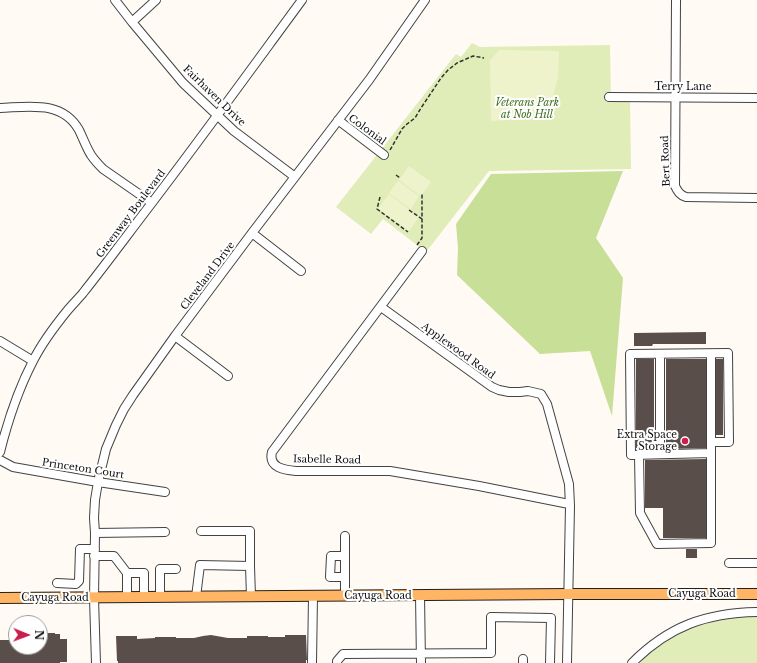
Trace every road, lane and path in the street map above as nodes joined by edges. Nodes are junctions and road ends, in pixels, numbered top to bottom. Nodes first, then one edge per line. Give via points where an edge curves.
1 (115, 0) edge
2 (156, 0) edge
3 (302, 0) edge
4 (425, 0) edge
5 (676, 0) edge
6 (132, 22) junction
7 (484, 58) dead end
8 (609, 97) dead end
9 (675, 97) junction
10 (757, 98) edge
11 (0, 108) edge
12 (218, 115) junction
13 (338, 120) junction
14 (387, 153) joint
15 (396, 175) dead end
16 (295, 177) junction
17 (400, 178) dead end
18 (422, 194) dead end
19 (380, 198) dead end
20 (757, 198) edge
21 (152, 203) junction
22 (409, 210) dead end
23 (422, 219) junction
24 (408, 232) dead end
25 (252, 233) junction
26 (420, 248) joint
27 (302, 271) dead end
28 (380, 307) junction
29 (175, 336) junction
30 (0, 341) edge
31 (660, 354) junction
32 (711, 354) junction
33 (33, 361) junction
34 (228, 376) dead end
35 (711, 442) junction
36 (0, 452) edge
37 (711, 453) junction
38 (660, 454) junction
39 (639, 455) junction
40 (0, 460) edge
41 (98, 482) junction
42 (165, 492) dead end
43 (570, 504) junction
44 (201, 531) dead end
45 (165, 532) dead end
46 (95, 533) junction
47 (345, 536) dead end
48 (95, 553) junction
49 (345, 556) junction
50 (729, 563) dead end
51 (757, 563) edge
52 (250, 566) junction
53 (176, 569) dead end
54 (127, 573) junction
55 (344, 577) junction
56 (569, 594) junction
57 (757, 594) edge
58 (420, 595) junction
59 (313, 596) junction
60 (344, 596) junction
61 (144, 597) junction
62 (160, 597) junction
63 (196, 597) junction
64 (250, 597) junction
65 (0, 598) edge
66 (65, 598) junction
67 (94, 598) junction
68 (127, 598) junction
69 (757, 612) edge
70 (421, 653) junction
71 (96, 663) edge
72 (312, 663) edge
73 (337, 663) edge
74 (421, 663) edge
75 (550, 663) edge
76 (567, 663) edge
77 (632, 663) edge

1 - 6 street, Fairhaven Drive
2 - 6 street
3 - 12 street, Greenway Boulevard
4 - 13 street, Cleveland Drive
5 - 9 street
6 - 12 street, Fairhaven Drive via 183,83
7 - 14 path via 473,56 448,70 415,118 402,129
8 - 9 street, Terry Lane
9 - 10 street, Terry Lane
9 - 20 street, Bert Road via 675,186 681,195
11 - 21 street via 46,108 63,113 71,119 91,155 103,170
12 - 16 street, Fairhaven Drive via 234,131
12 - 21 street, Greenway Boulevard
13 - 14 street, Colonial
13 - 16 street, Cleveland Drive
15 - 17 path
16 - 25 street, Cleveland Drive
18 - 23 path
19 - 24 path via 377,209
21 - 33 street, Greenway Boulevard via 82,295 55,325
22 - 23 path
23 - 26 path
25 - 27 street
25 - 29 street, Cleveland Drive
26 - 28 street, Isabelle Road
28 - 43 street, Applewood Road via 492,387 509,392 528,391 541,394 547,404 569,484
28 - 43 street, Isabelle Road via 272,452 274,464 296,471 390,471
29 - 34 street
29 - 41 street, Cleveland Drive via 124,409 106,448
30 - 33 street
31 - 32 street
31 - 38 street
31 - 39 street via 630,354 631,455
32 - 35 street
32 - 35 street via 728,354 729,442
33 - 36 street, Greenway Boulevard via 12,409
35 - 37 street
37 - 38 street
37 - 39 street via 711,543 657,544 640,513
38 - 39 street
40 - 41 street, Princeton Court via 13,467
41 - 42 street, Princeton Court
41 - 46 street, Cleveland Drive
43 - 56 street, Applewood Road
44 - 52 street via 250,531
45 - 46 street
46 - 48 street, Cleveland Drive
47 - 49 street
48 - 54 street via 114,556
48 - 66 street via 80,549 79,581 76,584 61,583
48 - 67 street, Cleveland Drive
49 - 55 street
49 - 55 street via 331,556 330,577
50 - 51 street
52 - 63 street via 200,565
52 - 64 street
53 - 62 street via 160,569
54 - 61 street via 144,573
54 - 68 street
55 - 60 street
56 - 57 main road, Cayuga Road
56 - 58 main road, Cayuga Road
56 - 76 street, Applewood Road
58 - 60 main road, Cayuga Road
58 - 70 street
59 - 60 main road, Cayuga Road
59 - 64 main road, Cayuga Road
59 - 72 street
61 - 62 main road, Cayuga Road
61 - 68 main road, Cayuga Road
62 - 63 main road, Cayuga Road
63 - 64 main road, Cayuga Road
65 - 66 main road, Cayuga Road
66 - 67 main road, Cayuga Road
67 - 68 main road, Cayuga Road
67 - 71 street, Cleveland Drive
69 - 77 street via 717,615 699,620 650,646
70 - 73 street via 343,654
70 - 74 street
70 - 75 street via 491,653 491,617 551,618

